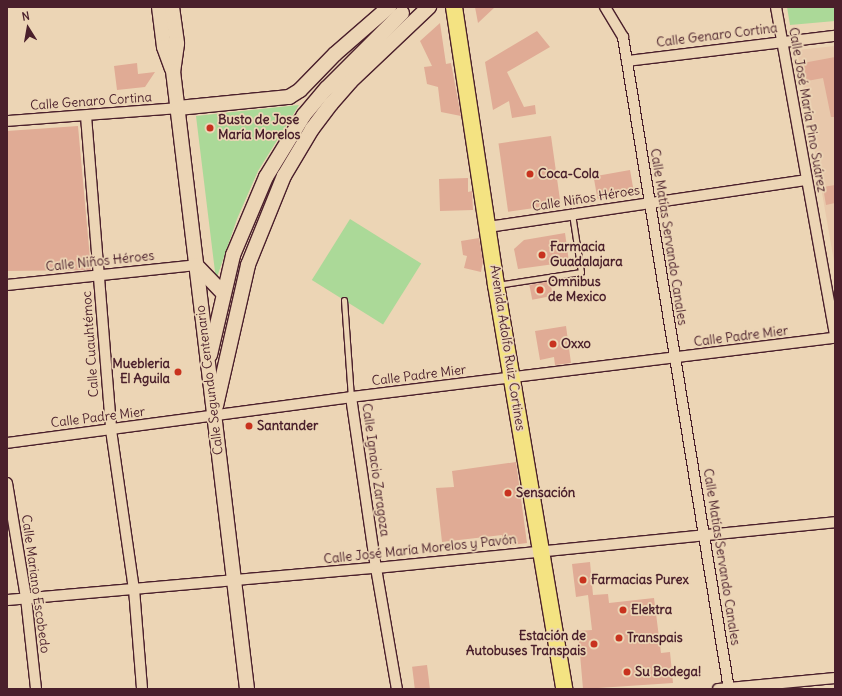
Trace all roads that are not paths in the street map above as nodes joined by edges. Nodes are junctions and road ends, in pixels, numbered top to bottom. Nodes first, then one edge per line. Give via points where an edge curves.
1 (159, 7) edge
2 (172, 7) edge
3 (389, 7) edge
4 (605, 7) edge
5 (776, 7) edge
6 (401, 10) edge
7 (425, 10) edge
8 (451, 11) edge
9 (835, 36) edge
10 (782, 41) junction
11 (627, 61) junction
12 (173, 71) junction
13 (178, 108) junction
14 (86, 116) junction
15 (7, 121) edge
16 (266, 177) junction
17 (806, 180) junction
18 (281, 183) junction
19 (648, 202) junction
20 (572, 214) junction
21 (488, 226) junction
22 (196, 265) junction
23 (99, 275) junction
24 (7, 285) edge
25 (496, 285) junction
26 (223, 294) junction
27 (344, 300) dead end
28 (835, 337) edge
29 (675, 358) junction
30 (208, 368) junction
31 (511, 378) junction
32 (351, 397) junction
33 (213, 416) junction
34 (111, 430) junction
35 (7, 443) edge
36 (7, 483) edge
37 (835, 522) edge
38 (704, 536) junction
39 (542, 551) junction
40 (376, 568) junction
41 (234, 581) junction
42 (134, 589) junction
43 (26, 598) junction
44 (7, 600) edge
45 (835, 678) edge
46 (729, 688) edge
47 (36, 689) edge
48 (142, 689) edge
49 (247, 689) edge
50 (397, 689) edge
51 (564, 689) edge
52 (718, 689) edge

1 - 12 street, Calle Segundo Centenario via 164,47
2 - 12 street, Calle Segundo Centenario via 177,44
3 - 13 street via 340,49 300,90 289,97
4 - 11 street, Calle Matías Servando Canales via 623,38
5 - 10 street, Calle José María Pino Suárez
6 - 7 street
6 - 16 street via 304,116
7 - 18 street via 331,104 297,152
8 - 21 main road, Avenida Adolfo Ruiz Cortines
9 - 10 street, Calle Genaro Cortina
10 - 11 street, Calle Genaro Cortina
10 - 17 street, Calle José María Pino Suárez
11 - 19 street, Calle Matías Servando Canales
12 - 13 street, Calle Segundo Centenario
13 - 14 street, Calle Genaro Cortina
13 - 22 street, Calle Segundo Centenario
14 - 15 street, Calle Genaro Cortina
14 - 23 street, Calle Cuauhtémoc
16 - 18 street
16 - 26 street via 233,255
17 - 19 street, Calle Niños Héroes
17 - 28 street, Calle José María Pino Suárez
18 - 33 street via 248,265
19 - 20 street, Calle Niños Héroes
19 - 29 street, Calle Matías Servando Canales
20 - 21 street, Calle Niños Héroes
20 - 25 lane via 581,272
21 - 25 main road, Avenida Adolfo Ruiz Cortines
22 - 23 street, Calle Niños Héroes
22 - 26 street
22 - 30 street, Calle Segundo Centenario
23 - 24 street, Calle Niños Héroes
23 - 34 street, Calle Cuauhtémoc
25 - 31 main road, Avenida Adolfo Ruiz Cortines
26 - 30 street
27 - 32 lane
28 - 29 street, Calle Padre Mier
29 - 31 street, Calle Padre Mier
29 - 38 street, Calle Matías Servando Canales
30 - 33 street, Calle Segundo Centenario
31 - 32 street, Calle Padre Mier
31 - 39 main road, Avenida Adolfo Ruiz Cortines
32 - 33 street, Calle Padre Mier
32 - 40 street, Calle Ignacio Zaragoza
33 - 34 street, Calle Padre Mier
33 - 41 street, Calle Segundo Centenario
34 - 35 street, Calle Padre Mier
34 - 42 street, Calle Cuauhtémoc
36 - 43 street, Calle Mariano Escobedo
37 - 38 street, Calle José María Morelos y Pavón
38 - 39 street, Calle José María Morelos y Pavón
38 - 46 street, Calle Matías Servando Canales
39 - 40 street, Calle José María Morelos y Pavón
39 - 51 main road, Avenida Adolfo Ruiz Cortines
40 - 41 street, Calle José María Morelos y Pavón
40 - 50 street, Calle Ignacio Zaragoza
41 - 42 street, Calle José María Morelos y Pavón
41 - 49 street, Calle Segundo Centenario
42 - 43 street, Calle José María Morelos y Pavón
42 - 48 street, Calle Cuauhtémoc
43 - 44 street, Calle José María Morelos y Pavón
43 - 47 street, Calle Mariano Escobedo
45 - 46 street
46 - 52 street

